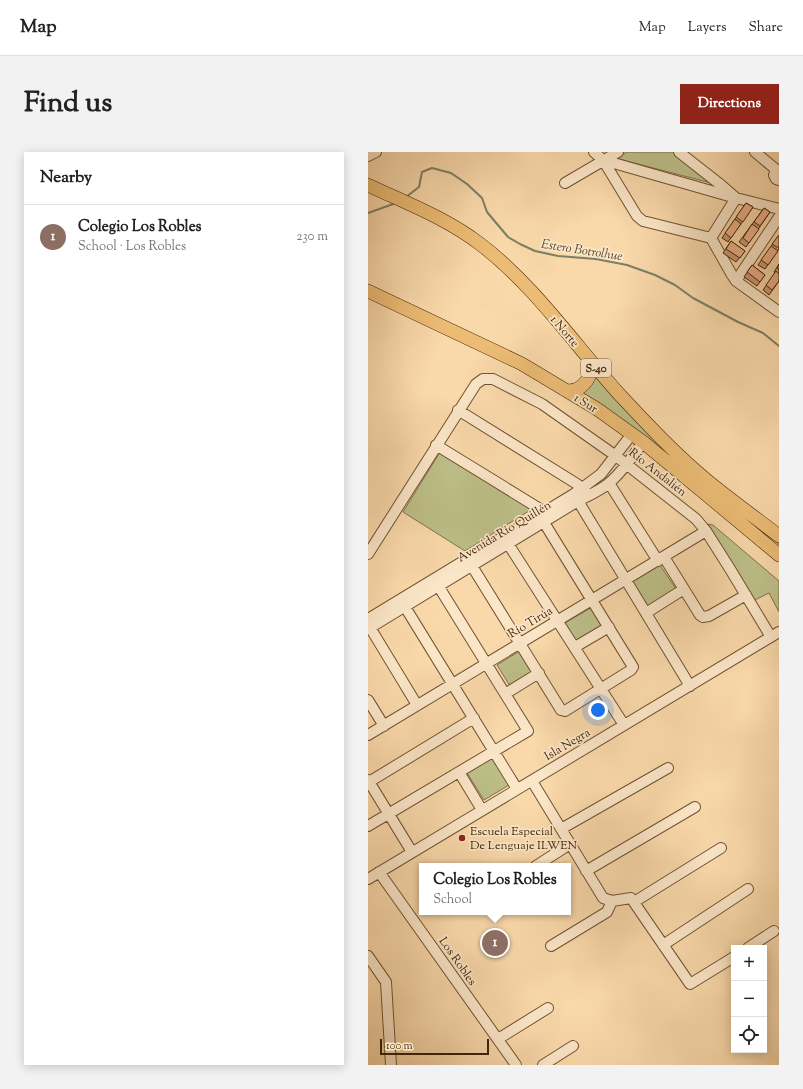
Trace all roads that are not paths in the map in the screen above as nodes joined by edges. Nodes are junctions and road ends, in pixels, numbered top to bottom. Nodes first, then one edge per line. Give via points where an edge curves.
1 (376, 152) edge
2 (594, 152) edge
3 (618, 152) edge
4 (679, 152) edge
5 (755, 152) edge
6 (368, 156) edge
7 (603, 160) junction
8 (777, 171) edge
9 (779, 180) edge
10 (565, 183) dead end
11 (374, 188) edge
12 (736, 198) junction
13 (779, 209) edge
14 (779, 217) edge
15 (711, 238) junction
16 (736, 280) junction
17 (368, 291) edge
18 (777, 308) edge
19 (589, 359) junction
20 (565, 390) junction
21 (458, 410) junction
22 (632, 434) junction
23 (642, 442) junction
24 (436, 445) junction
25 (616, 456) junction
26 (626, 464) junction
27 (609, 483) junction
28 (585, 492) junction
29 (576, 498) junction
30 (544, 517) junction
31 (706, 531) junction
32 (779, 536) edge
33 (506, 540) junction
34 (368, 554) edge
35 (779, 556) edge
36 (661, 559) junction
37 (470, 562) junction
38 (626, 580) junction
39 (436, 582) junction
40 (684, 589) junction
41 (746, 595) junction
42 (592, 600) junction
43 (403, 603) junction
44 (646, 613) junction
45 (558, 621) junction
46 (369, 625) edge
47 (609, 627) junction
48 (775, 634) edge
49 (520, 644) junction
50 (575, 647) junction
51 (486, 664) junction
52 (538, 673) junction
53 (453, 684) junction
54 (690, 686) junction
55 (601, 689) junction
56 (505, 694) junction
57 (368, 700) edge
58 (417, 705) junction
59 (474, 718) junction
60 (624, 725) junction
61 (384, 726) junction
62 (368, 735) edge
63 (494, 751) junction
64 (668, 768) dead end
65 (459, 772) junction
66 (368, 781) edge
67 (532, 781) junction
68 (517, 789) junction
69 (695, 807) dead end
70 (482, 810) junction
71 (389, 814) junction
72 (368, 826) edge
73 (561, 829) junction
74 (570, 844) junction
75 (722, 848) dead end
76 (412, 852) junction
77 (541, 863) edge
78 (586, 871) junction
79 (379, 872) junction
80 (368, 879) edge
81 (748, 889) dead end
82 (612, 901) junction
83 (634, 902) junction
84 (774, 931) dead end
85 (663, 945) junction
86 (753, 945) edge
87 (551, 946) dead end
88 (368, 956) edge
89 (731, 959) edge
90 (548, 1008) dead end
91 (498, 1039) junction
92 (572, 1046) dead end
93 (392, 1065) edge
94 (516, 1065) edge
95 (543, 1065) edge

1 - 6 street
2 - 7 street
3 - 7 street
4 - 12 street
5 - 8 street
7 - 10 street
7 - 12 street
7 - 15 street via 637,216 643,221
8 - 9 street via 774,175
11 - 19 main road, 1 Norte / S-40 via 430,213 480,244 524,284
12 - 13 street
12 - 15 street
14 - 16 street
15 - 16 street
16 - 18 street
17 - 20 main road, 1 Sur via 522,364
19 - 20 main road via 590,371 585,383 572,390
19 - 32 main road, 1 Norte / S-40 via 654,431 694,470
20 - 22 main road, 1 Sur
21 - 24 street
21 - 25 street, Río Andalién via 476,384 483,379 493,379 542,404
21 - 28 street
22 - 23 main road, 1 Sur
22 - 25 street, Avenida Río Quillén
23 - 26 street, Avenida Río Quillén
23 - 35 main road, 1 Sur
24 - 30 street
24 - 34 street
25 - 26 street, Río Andalién
25 - 28 street, Avenida Río Quillén
26 - 27 street, Avenida Río Quillén
26 - 31 street, Río Andalién via 696,518
27 - 28 street, Avenida Río Quillén
27 - 36 street
28 - 29 street, Avenida Río Quillén
29 - 30 street, Avenida Río Quillén
29 - 38 street
30 - 33 street, Avenida Río Quillén
30 - 42 street
31 - 36 street, Río Tirúa
31 - 41 street, Río Andalién
33 - 37 street, Avenida Río Quillén
33 - 45 street
36 - 38 street, Río Tirúa
36 - 40 street
37 - 39 street, Avenida Río Quillén
37 - 49 street
38 - 42 street, Río Tirúa
38 - 44 street
39 - 43 street, Avenida Río Quillén
39 - 51 street
40 - 41 street via 703,617
40 - 44 street
41 - 48 street, Río Andalién
42 - 45 street, Río Tirúa
42 - 47 street
43 - 46 street, Avenida Río Quillén
43 - 53 street
44 - 54 street
45 - 49 street, Río Tirúa
45 - 50 street
46 - 58 street
47 - 50 street
47 - 55 street via 633,667
48 - 54 street, Isla Negra
49 - 51 street, Río Tirúa
49 - 52 street
50 - 55 street
51 - 53 street, Río Tirúa
51 - 56 street
52 - 55 street via 561,710 565,711
52 - 56 street
53 - 58 street, Río Tirúa
53 - 59 street
54 - 60 street, Isla Negra
55 - 60 street
56 - 63 street via 528,731
57 - 61 street
58 - 61 street, Río Tirúa
59 - 63 street
59 - 66 street
60 - 67 street, Isla Negra
61 - 62 street, Río Tirúa
63 - 65 street
63 - 68 street
64 - 73 street
65 - 70 street
65 - 71 street
66 - 71 street
67 - 68 street, Isla Negra
67 - 73 street
68 - 70 street, Isla Negra
69 - 78 street
70 - 76 street, Isla Negra
71 - 72 street
71 - 76 street
73 - 74 street
74 - 77 street
74 - 78 street
75 - 83 street
76 - 79 street, Isla Negra
78 - 82 street via 603,898
79 - 80 street, Isla Negra
79 - 91 street, Los Robles
81 - 85 street
82 - 83 street via 631,898
82 - 87 street via 607,912
83 - 85 street
84 - 86 street
85 - 89 street via 690,984
88 - 93 street via 386,982
90 - 91 street
91 - 94 street, Los Robles
92 - 95 street

